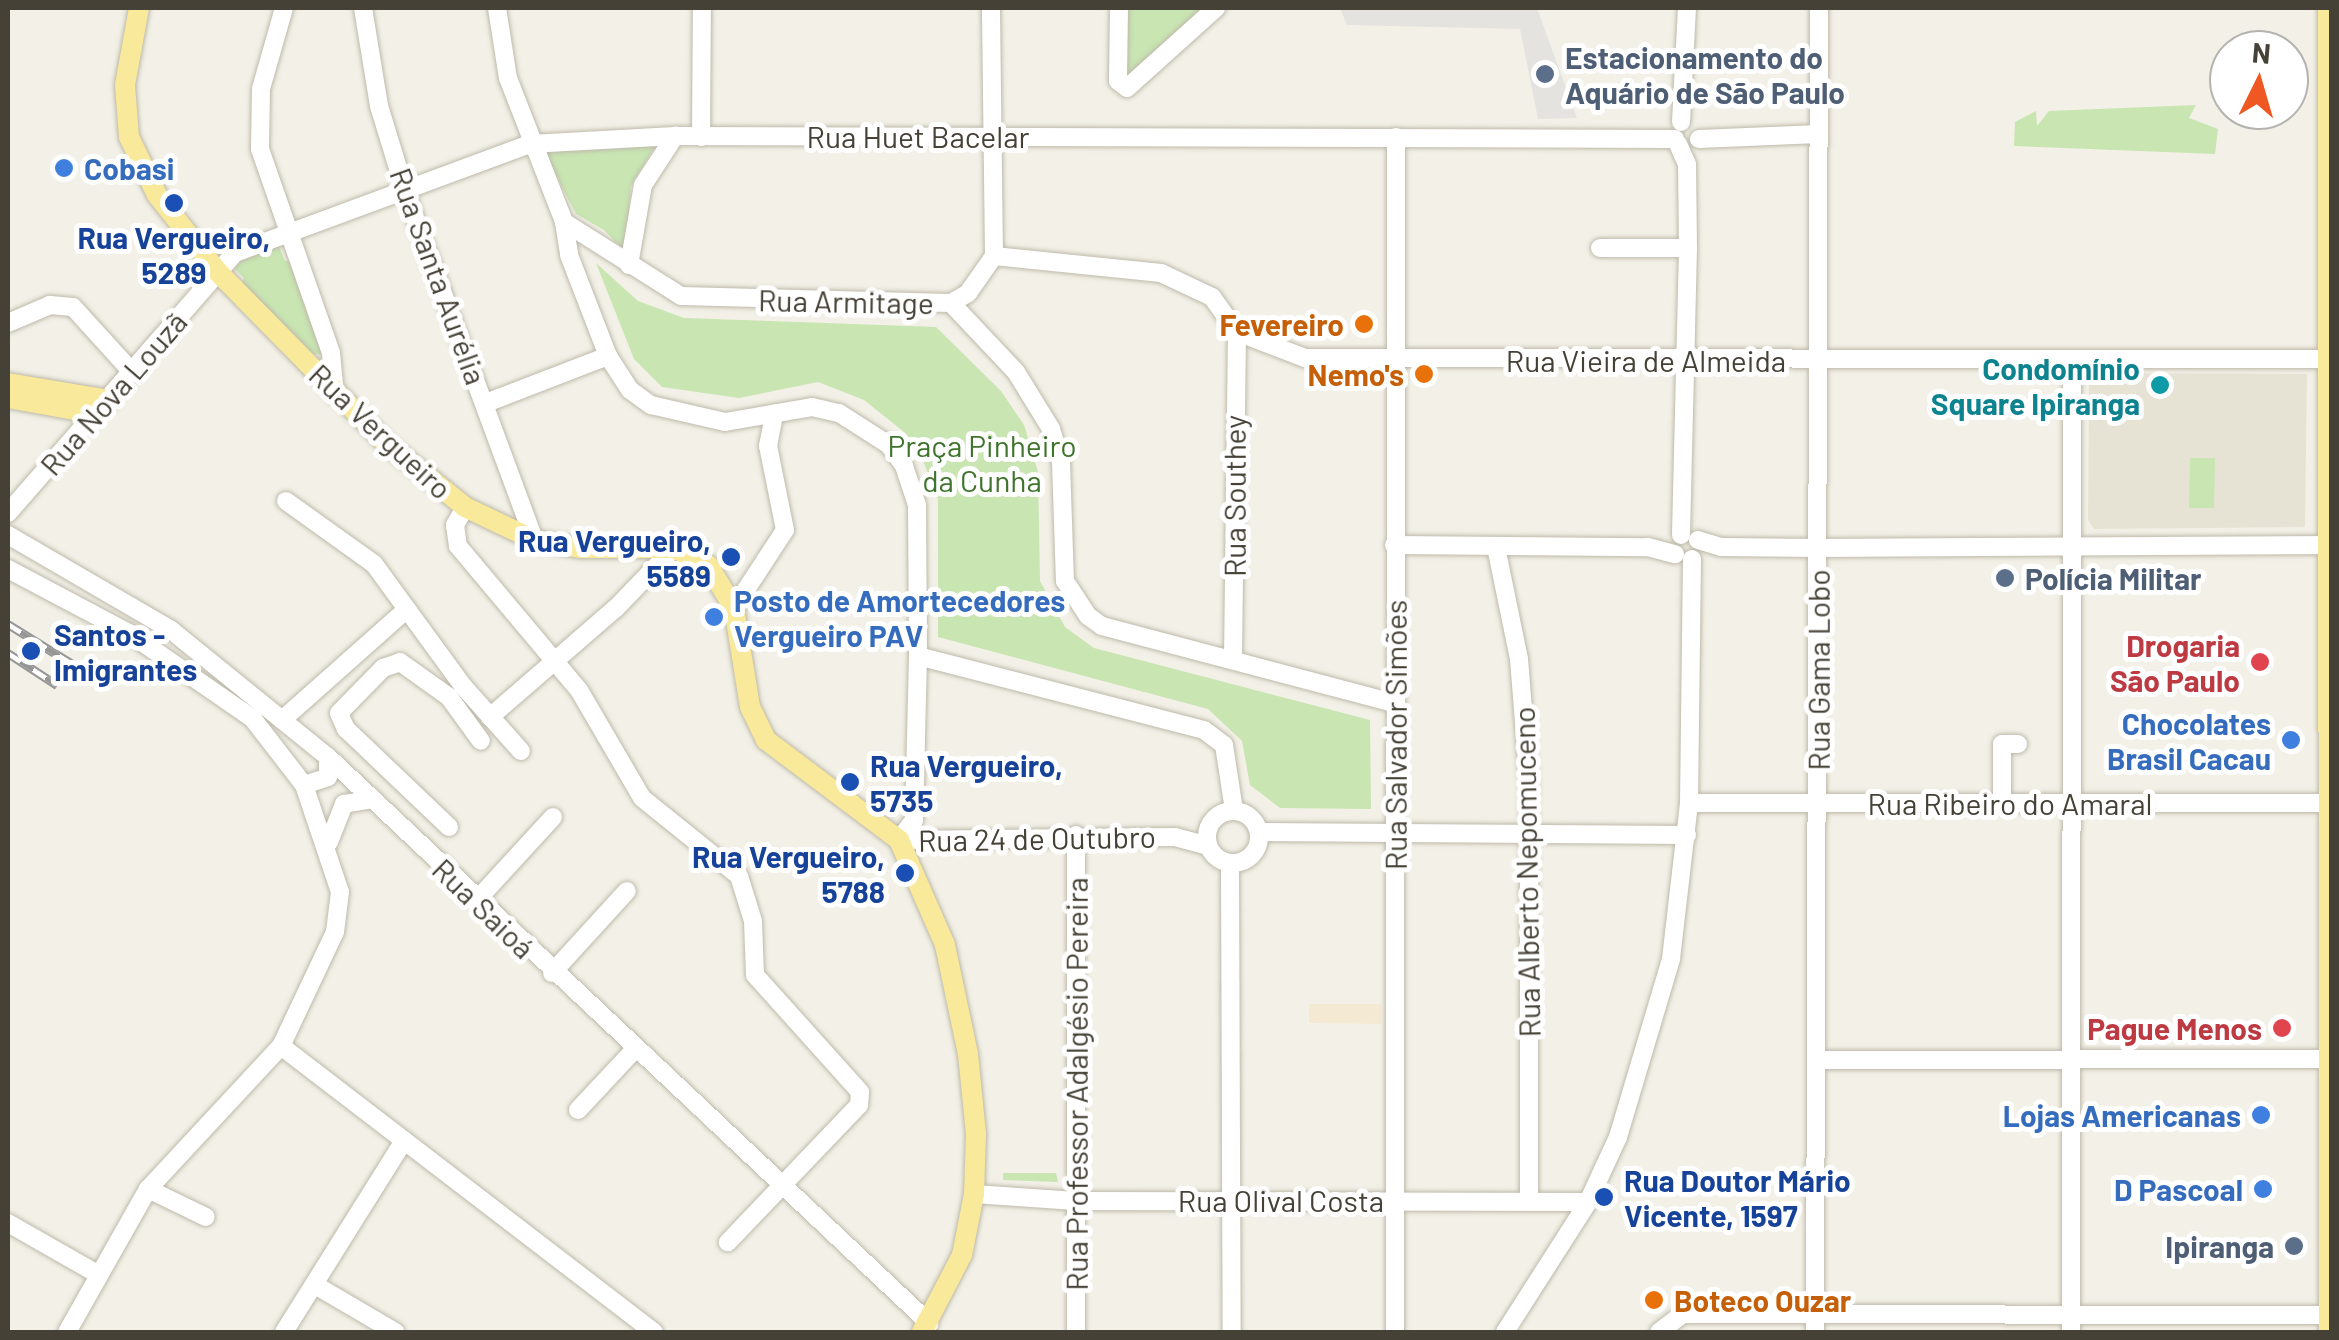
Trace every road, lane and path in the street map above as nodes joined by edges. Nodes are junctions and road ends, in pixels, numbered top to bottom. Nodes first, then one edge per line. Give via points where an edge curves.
1 (139, 8) edge
2 (284, 8) edge
3 (363, 8) edge
4 (497, 8) edge
5 (702, 8) edge
6 (991, 8) edge
7 (1119, 8) edge
8 (1216, 8) edge
9 (1687, 8) edge
10 (1819, 8) edge
11 (2328, 8) edge
12 (1687, 134) junction
13 (1819, 134) junction
14 (675, 136) junction
15 (994, 136) junction
16 (701, 137) junction
17 (1396, 137) junction
18 (530, 144) junction
19 (404, 188) junction
20 (564, 222) junction
21 (286, 233) junction
22 (1600, 248) dead end
23 (1688, 248) junction
24 (994, 256) junction
25 (629, 265) junction
26 (218, 272) junction
27 (951, 303) junction
28 (8, 323) edge
29 (1237, 332) junction
30 (608, 356) junction
31 (2328, 358) junction
32 (2072, 359) junction
33 (1395, 360) junction
34 (1686, 360) junction
35 (1819, 360) junction
36 (134, 373) junction
37 (8, 383) edge
38 (335, 394) junction
39 (8, 398) edge
40 (486, 403) junction
41 (104, 407) junction
42 (774, 414) junction
43 (286, 501) dead end
44 (464, 507) junction
45 (8, 514) edge
46 (8, 535) edge
47 (534, 540) junction
48 (1394, 545) junction
49 (2071, 546) junction
50 (2330, 546) edge
51 (1496, 547) junction
52 (1687, 547) junction
53 (674, 548) junction
54 (1818, 548) junction
55 (8, 569) edge
56 (734, 608) junction
57 (407, 609) junction
58 (918, 656) junction
59 (550, 660) junction
60 (1233, 660) junction
61 (315, 690) junction
62 (1394, 703) junction
63 (339, 713) junction
64 (490, 717) junction
65 (282, 720) junction
66 (481, 741) dead end
67 (2018, 744) dead end
68 (521, 751) dead end
69 (328, 757) junction
70 (304, 785) junction
71 (371, 799) junction
72 (1689, 803) junction
73 (2002, 803) junction
74 (2071, 803) junction
75 (2330, 803) edge
76 (1817, 804) junction
77 (1234, 810) junction
78 (554, 817) dead end
79 (1209, 825) junction
80 (449, 827) dead end
81 (1395, 831) junction
82 (1260, 832) junction
83 (1687, 835) junction
84 (1076, 836) junction
85 (1175, 836) junction
86 (1531, 837) junction
87 (899, 840) junction
88 (329, 844) junction
89 (1208, 846) junction
90 (1230, 863) junction
91 (627, 891) dead end
92 (476, 901) junction
93 (552, 972) junction
94 (280, 1046) junction
95 (634, 1050) junction
96 (2329, 1058) junction
97 (2072, 1059) junction
98 (1817, 1060) junction
99 (578, 1110) dead end
100 (404, 1141) junction
101 (779, 1185) junction
102 (148, 1189) junction
103 (974, 1194) junction
104 (1076, 1200) junction
105 (1232, 1200) junction
106 (1395, 1200) junction
107 (1529, 1200) junction
108 (1588, 1202) junction
109 (206, 1217) dead end
110 (8, 1223) edge
111 (728, 1242) dead end
112 (99, 1275) junction
113 (315, 1285) junction
114 (2330, 1321) edge
115 (2071, 1323) edge
116 (1815, 1324) edge
117 (926, 1328) edge
118 (646, 1330) edge
119 (67, 1332) edge
120 (284, 1332) edge
121 (395, 1332) edge
122 (1076, 1332) edge
123 (1232, 1332) edge
124 (1395, 1332) edge
125 (1505, 1332) edge
126 (1659, 1332) edge

1 - 26 main road, Rua Vergueiro via 125,84 129,137 157,195
2 - 21 street via 266,58 259,125 266,177
3 - 19 street, Rua Santa Aurélia via 378,106
4 - 18 street via 508,78
5 - 16 street
6 - 15 street
7 - 8 street via 1118,81 1127,88
9 - 12 street
10 - 13 street, Rua Gama Lobo
11 - 31 main road
12 - 13 street, Rua Huet Bacelar
12 - 17 street, Rua Huet Bacelar
12 - 23 street
13 - 35 street, Rua Gama Lobo
14 - 16 street, Rua Huet Bacelar
14 - 18 street, Rua Huet Bacelar
14 - 25 street via 643,185
15 - 16 street, Rua Huet Bacelar
15 - 17 street, Rua Huet Bacelar
15 - 24 street
17 - 33 street, Rua Salvador Simões
18 - 19 street, Rua Huet Bacelar
18 - 20 street
19 - 21 street, Rua Huet Bacelar
19 - 40 street, Rua Santa Aurélia
20 - 25 street, Rua Armitage
20 - 30 street via 568,255
21 - 26 street, Rua Huet Bacelar via 235,253
21 - 38 street via 330,353
22 - 23 street
23 - 34 street
24 - 27 street via 990,270
24 - 29 street, Rua Vieira de Almeida via 1161,272 1212,297
25 - 27 street, Rua Armitage via 681,296 712,300
26 - 36 street, Rua Nova Louzã
26 - 38 main road, Rua Vergueiro
27 - 60 street, Rua Armitage via 1016,372 1051,429 1060,462 1061,557 1073,600 1102,626
28 - 36 street via 50,305 73,307
29 - 33 street, Rua Vieira de Almeida via 1305,358
29 - 60 street, Rua Southey
30 - 40 street
30 - 42 street via 630,390 651,405 725,422
31 - 32 street, Rua Vieira de Almeida
31 - 50 main road
32 - 35 street, Rua Vieira de Almeida
32 - 49 street
33 - 34 street, Rua Vieira de Almeida
33 - 48 street, Rua Salvador Simões
34 - 35 street, Rua Vieira de Almeida
34 - 52 street
35 - 54 street, Rua Gama Lobo
36 - 41 street, Rua Nova Louzã
37 - 41 main road
38 - 44 main road, Rua Vergueiro
39 - 41 main road
40 - 47 street, Rua Santa Aurélia
41 - 45 street, Rua Nova Louzã
42 - 56 street via 768,446 784,502 784,530
42 - 58 street via 812,408 838,413 889,446 904,466 917,505
43 - 57 street via 352,543
44 - 47 main road, Rua Vergueiro
44 - 59 street via 455,525 458,546
46 - 65 street, Rua Saioá via 171,630
47 - 53 main road, Rua Vergueiro via 580,548
48 - 51 street
48 - 62 street, Rua Salvador Simões
49 - 50 street
49 - 54 street
49 - 74 street
50 - 75 main road
51 - 52 street
51 - 86 street, Rua Alberto Nepomuceno via 1519,659
52 - 54 street
52 - 72 street
53 - 56 main road via 708,565
53 - 59 street via 616,608
54 - 76 street, Rua Gama Lobo
55 - 70 street via 130,632 222,692 277,746
56 - 87 main road via 750,707 766,740
57 - 61 street
57 - 64 street
58 - 77 street via 1204,730 1224,745
58 - 87 street via 914,820
59 - 64 street
59 - 101 street via 598,718 642,798 738,876 753,921 755,975 860,1092 859,1104
60 - 62 street, Rua Armitage
61 - 63 street
61 - 65 street
62 - 81 street, Rua Salvador Simões
63 - 66 street via 384,668 400,662 449,697
63 - 80 street via 346,729
64 - 68 street
65 - 69 street, Rua Saioá
67 - 73 street via 2002,744
69 - 70 street via 328,777
69 - 71 street, Rua Saioá
70 - 88 street
71 - 88 street via 344,804
71 - 92 street, Rua Saioá
72 - 76 street, Rua Ribeiro do Amaral
72 - 83 street
73 - 74 street, Rua Ribeiro do Amaral
73 - 76 street, Rua Ribeiro do Amaral
74 - 75 street, Rua Ribeiro do Amaral
74 - 97 street
75 - 96 main road
76 - 98 street, Rua Gama Lobo
77 - 79 street
77 - 82 street via 1251,817
78 - 92 street
79 - 85 street, Rua 24 de Outubro
79 - 89 street
81 - 82 street
81 - 86 street
81 - 106 street, Rua Salvador Simões
82 - 90 street via 1252,855
83 - 86 street
83 - 108 street via 1671,959 1653,1035
84 - 85 street, Rua 24 de Outubro
84 - 87 street, Rua 24 de Outubro
84 - 104 street, Rua Professor Adalgésio Pereira
85 - 89 street, Rua 24 de Outubro
86 - 107 street, Rua Alberto Nepomuceno
87 - 103 main road via 945,945 962,1014 975,1116
88 - 94 street via 340,892 338,920
89 - 90 street
90 - 105 street
91 - 93 street
92 - 93 street, Rua Saioá
93 - 95 street, Rua Saioá
94 - 100 street
94 - 102 street
95 - 99 street
95 - 101 street, Rua Saioá
96 - 97 street
96 - 114 main road
97 - 98 street
97 - 115 street
98 - 116 street, Rua Gama Lobo
100 - 113 street
100 - 118 street
101 - 111 street
101 - 117 street, Rua Saioá
102 - 109 street
102 - 112 street
103 - 104 street, Rua Olival Costa
103 - 117 main road via 962,1255
104 - 105 street, Rua Olival Costa
104 - 122 street, Rua Professor Adalgésio Pereira
105 - 106 street, Rua Olival Costa
105 - 123 street
106 - 107 street, Rua Olival Costa
106 - 124 street, Rua Salvador Simões
107 - 108 street, Rua Olival Costa
108 - 125 street
110 - 112 street
112 - 119 street
113 - 120 street
113 - 121 street
114 - 115 street
115 - 116 street
116 - 126 street via 1683,1314

